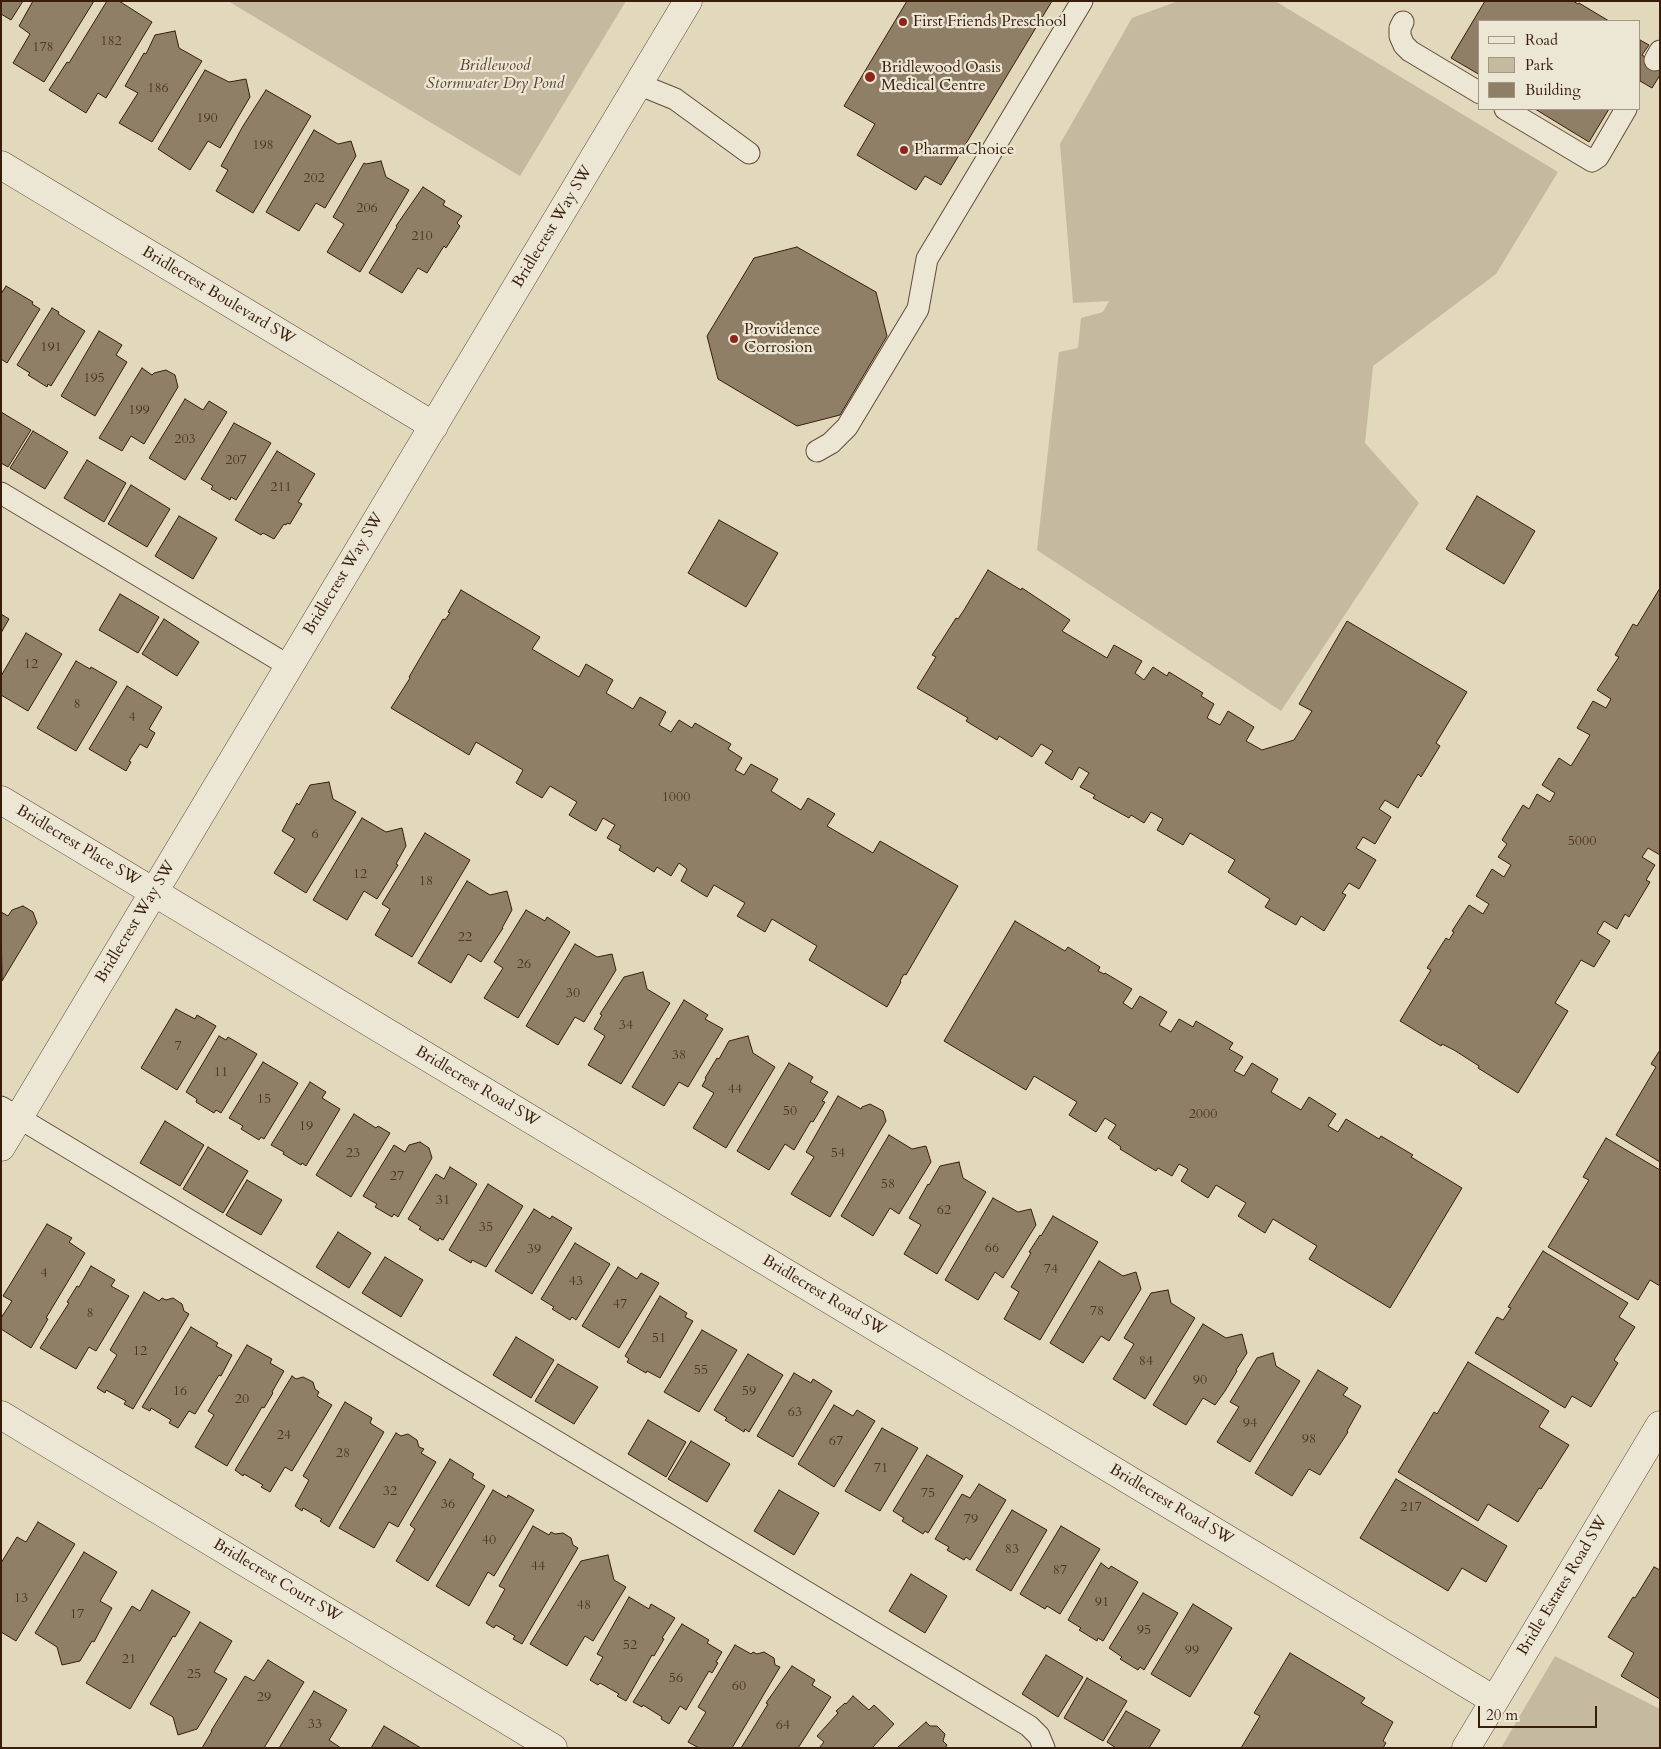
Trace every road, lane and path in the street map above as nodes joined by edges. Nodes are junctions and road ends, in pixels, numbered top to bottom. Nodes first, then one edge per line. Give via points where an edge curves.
1 (688, 1) edge
2 (1082, 1) edge
3 (1403, 22) dead end
4 (638, 84) junction
5 (1478, 93) edge
6 (1507, 110) edge
7 (1625, 110) edge
8 (749, 153) dead end
9 (1, 165) edge
10 (434, 426) junction
11 (817, 451) dead end
12 (1, 493) edge
13 (289, 666) junction
14 (1, 800) edge
15 (154, 892) junction
16 (10, 1113) edge
17 (1, 1147) edge
18 (1, 1414) edge
19 (1660, 1425) edge
20 (1494, 1700) junction
21 (553, 1748) edge
22 (1044, 1748) edge
23 (1466, 1748) edge

1 - 4 street, Bridlecrest Way SW
2 - 11 lane via 927,258 918,309 847,427
3 - 5 lane via 1400,36 1404,46
4 - 8 lane via 675,99
4 - 10 street, Bridlecrest Way SW
6 - 7 lane via 1592,161 1598,157
9 - 10 street, Bridlecrest Boulevard SW
10 - 13 street, Bridlecrest Way SW
12 - 13 lane
13 - 15 street, Bridlecrest Way SW
14 - 15 street, Bridlecrest Place SW
15 - 16 street, Bridlecrest Way SW
15 - 20 street, Bridlecrest Road SW
16 - 17 street, Bridlecrest Way SW
16 - 22 lane via 1029,1726 1039,1736
18 - 21 street, Bridlecrest Court SW
19 - 20 street, Bridle Estates Road SW
20 - 23 street, Bridle Estates Road SW

